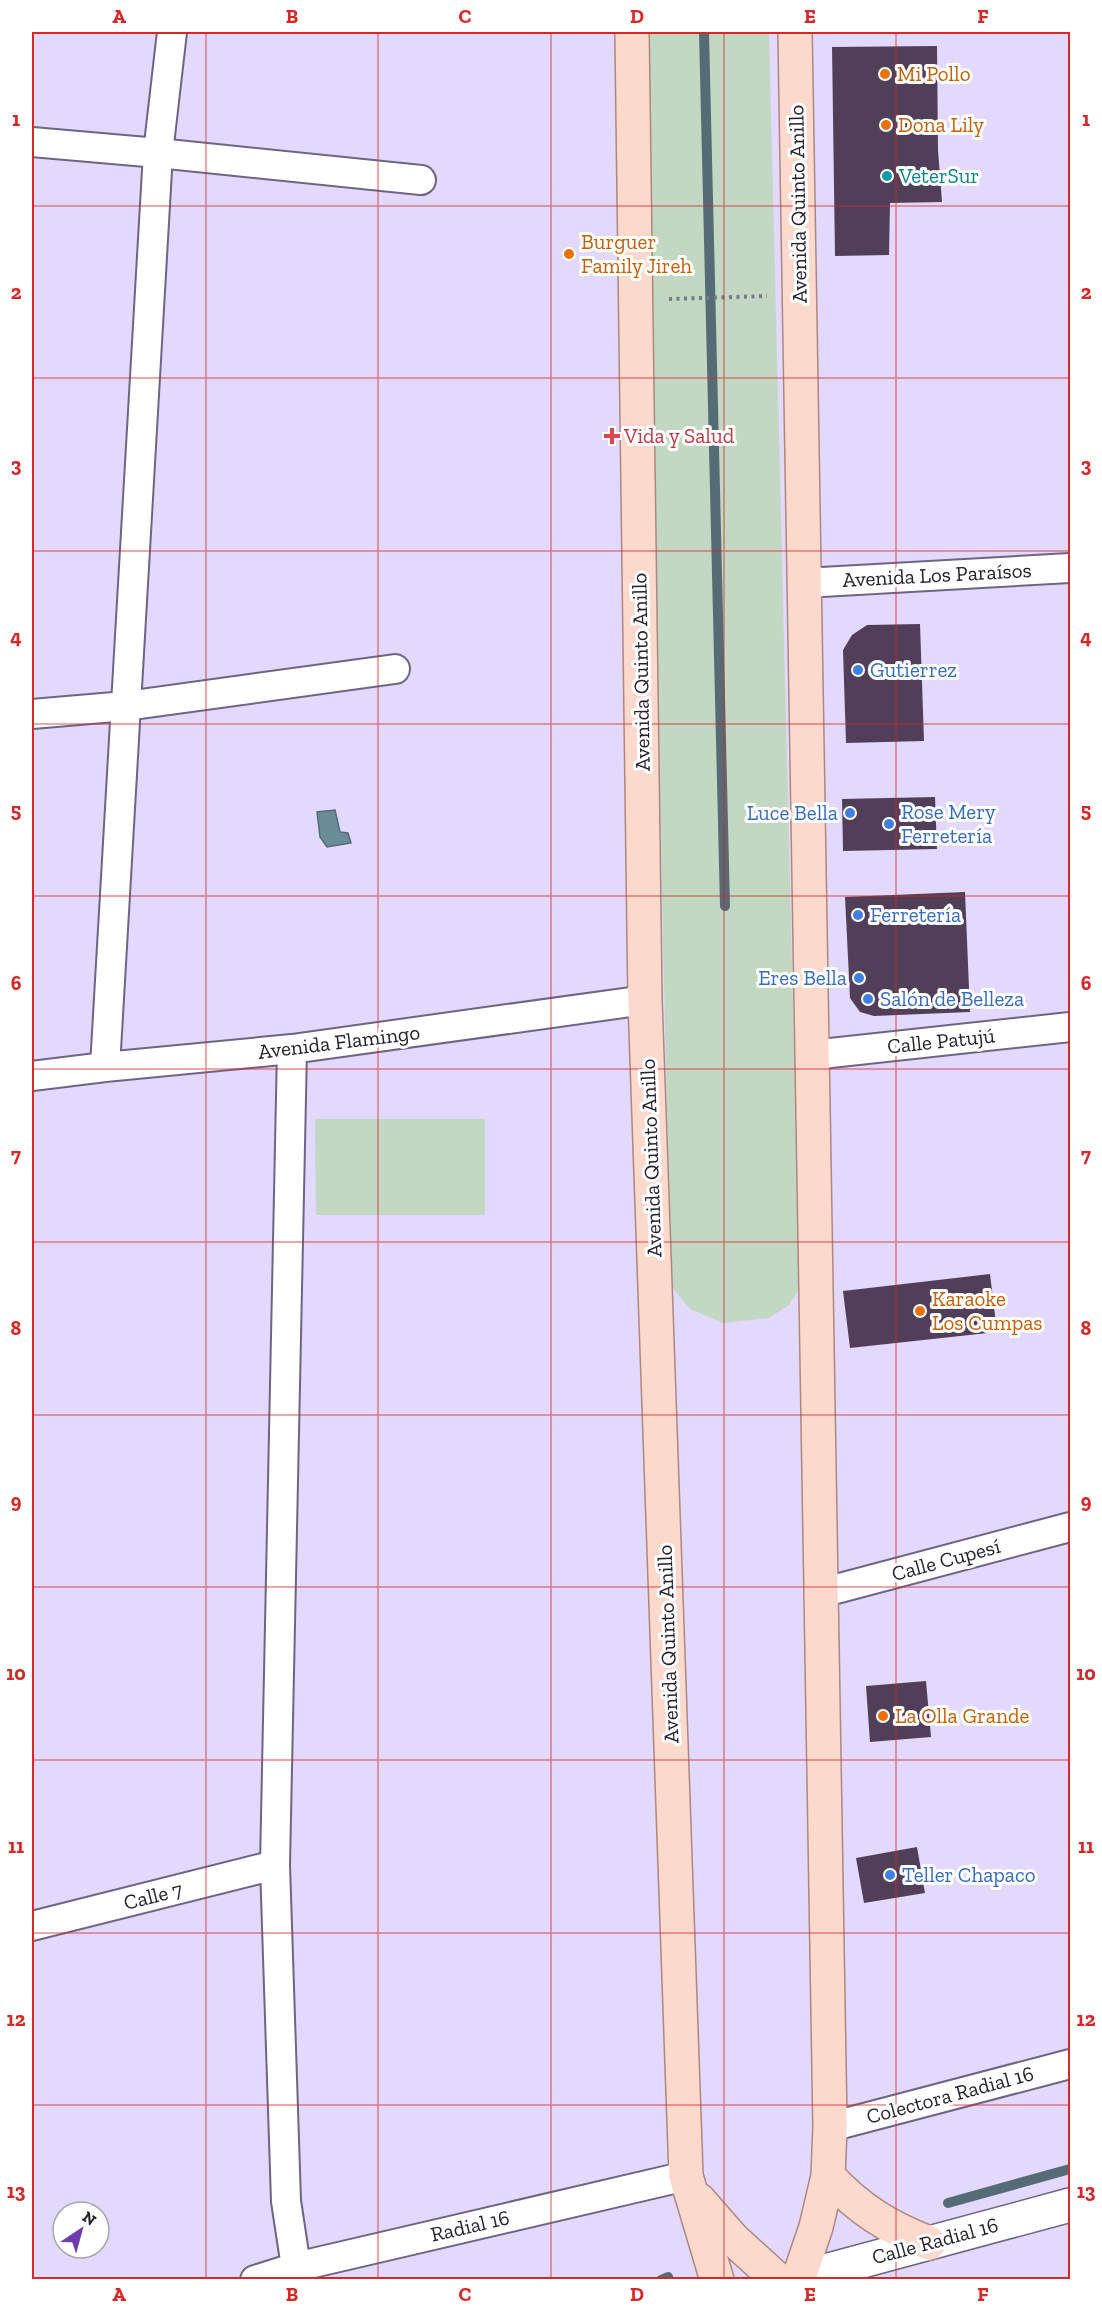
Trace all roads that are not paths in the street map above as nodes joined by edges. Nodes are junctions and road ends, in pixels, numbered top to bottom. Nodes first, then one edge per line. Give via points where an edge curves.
1 (172, 32) edge
2 (632, 32) edge
3 (795, 32) edge
4 (32, 142) edge
5 (158, 153) junction
6 (421, 180) dead end
7 (1071, 568) edge
8 (804, 583) junction
9 (395, 669) dead end
10 (126, 706) junction
11 (32, 714) edge
12 (645, 1000) junction
13 (1071, 1027) edge
14 (292, 1049) junction
15 (812, 1055) junction
16 (105, 1067) junction
17 (32, 1076) edge
18 (1071, 1527) edge
19 (821, 1593) junction
20 (275, 1865) junction
21 (32, 1926) edge
22 (1071, 2064) edge
23 (830, 2127) junction
24 (828, 2176) junction
25 (688, 2182) junction
26 (1071, 2205) edge
27 (929, 2243) junction
28 (296, 2267) junction
29 (792, 2279) edge
30 (255, 2280) edge
31 (717, 2280) edge

1 - 5 street
2 - 12 main road, Avenida Quinto Anillo
3 - 8 main road, Avenida Quinto Anillo
4 - 5 street
5 - 6 street
5 - 10 street
7 - 8 street, Avenida Los Paraísos
8 - 15 main road, Avenida Quinto Anillo
9 - 10 street
10 - 11 street
10 - 16 street
12 - 14 street, Avenida Flamingo
12 - 25 main road, Avenida Quinto Anillo
13 - 15 street, Calle Patujú
14 - 16 street, Avenida Flamingo
14 - 20 street
15 - 19 main road, Avenida Quinto Anillo
16 - 17 street, Avenida Flamingo
18 - 19 street, Calle Cupesí
19 - 23 main road, Avenida Quinto Anillo
20 - 21 street, Calle 7
20 - 28 street via 286,2201
22 - 23 street, Colectora Radial 16
23 - 24 main road, Avenida Quinto Anillo
24 - 27 main road via 874,2217
24 - 29 main road, Avenida Quinto Anillo via 816,2227
25 - 28 street, Radial 16
25 - 29 main road via 733,2239
25 - 31 main road, Avenida Quinto Anillo
26 - 27 street, Calle Radial 16
27 - 29 street, Calle Radial 16
28 - 30 street, Radial 16

